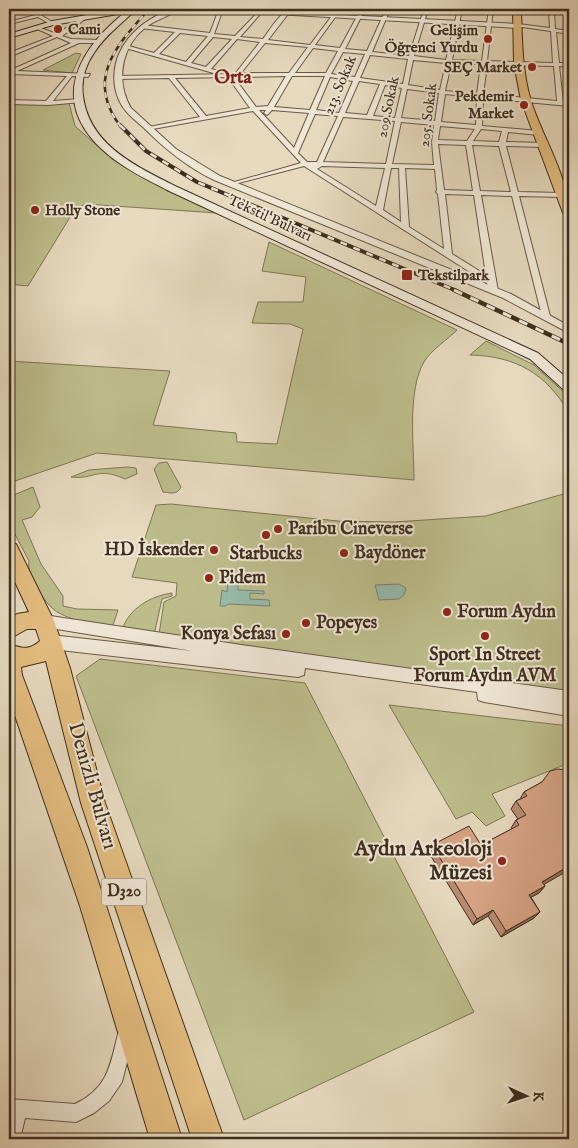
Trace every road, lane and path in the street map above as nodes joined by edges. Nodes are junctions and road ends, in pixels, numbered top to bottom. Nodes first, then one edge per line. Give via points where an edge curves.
1 (135, 9) edge
2 (175, 9) edge
3 (194, 9) edge
4 (293, 9) edge
5 (338, 9) edge
6 (363, 9) edge
7 (388, 9) edge
8 (426, 9) edge
9 (460, 9) edge
10 (491, 9) edge
11 (520, 9) edge
12 (220, 10) edge
13 (555, 10) edge
14 (569, 10) edge
15 (259, 12) junction
16 (286, 13) junction
17 (86, 16) junction
18 (333, 16) junction
19 (360, 17) junction
20 (384, 18) junction
21 (422, 21) junction
22 (9, 23) edge
23 (52, 23) junction
24 (458, 23) junction
25 (489, 25) junction
26 (37, 27) junction
27 (142, 27) junction
28 (520, 27) junction
29 (552, 30) junction
30 (178, 32) junction
31 (569, 32) edge
32 (9, 36) edge
33 (57, 36) junction
34 (211, 36) junction
35 (235, 39) junction
36 (79, 41) junction
37 (99, 42) junction
38 (262, 42) junction
39 (310, 47) junction
40 (125, 48) junction
41 (340, 51) junction
42 (368, 54) junction
43 (9, 55) edge
44 (155, 56) junction
45 (411, 58) junction
46 (449, 62) junction
47 (485, 63) junction
48 (187, 64) junction
49 (522, 64) junction
50 (554, 64) junction
51 (569, 65) edge
52 (208, 69) junction
53 (9, 72) edge
54 (80, 75) junction
55 (290, 75) junction
56 (328, 75) junction
57 (171, 76) junction
58 (226, 76) junction
59 (235, 76) junction
60 (118, 77) junction
61 (356, 79) junction
62 (383, 83) junction
63 (405, 87) junction
64 (442, 92) junction
65 (480, 96) junction
66 (529, 100) junction
67 (80, 101) junction
68 (9, 102) edge
69 (48, 103) junction
70 (560, 103) junction
71 (569, 104) edge
72 (254, 108) junction
73 (270, 108) junction
74 (312, 112) junction
75 (341, 115) junction
76 (369, 117) junction
77 (204, 118) junction
78 (264, 119) junction
79 (398, 120) junction
80 (438, 123) junction
81 (478, 127) junction
82 (149, 129) junction
83 (505, 130) junction
84 (543, 141) junction
85 (435, 142) junction
86 (469, 143) junction
87 (502, 144) junction
88 (295, 153) junction
89 (322, 163) junction
90 (304, 164) junction
91 (389, 165) junction
92 (402, 166) junction
93 (437, 168) junction
94 (316, 172) junction
95 (233, 184) junction
96 (439, 192) junction
97 (477, 192) junction
98 (514, 193) junction
99 (567, 194) edge
100 (379, 210) junction
101 (569, 213) edge
102 (405, 227) junction
103 (448, 254) junction
104 (493, 287) junction
105 (546, 316) junction
106 (569, 330) edge
107 (566, 377) edge
108 (9, 550) edge
109 (27, 627) edge
110 (9, 655) edge
111 (376, 674) junction
112 (569, 698) edge
113 (569, 708) edge
114 (130, 1017) junction
115 (14, 1109) edge
116 (11, 1139) edge
117 (166, 1139) edge
118 (208, 1139) edge

1 - 2 street
1 - 17 main road
1 - 37 main road, Tekstil Bulvarı
1 - 54 main road, Tekstil Bulvarı
2 - 27 street
3 - 12 street
4 - 16 street
5 - 18 street
6 - 19 street
7 - 20 street, 213. Sokak
8 - 21 street, 209.Sokak
9 - 24 street, 205. Sokak
10 - 25 street
11 - 13 street
11 - 28 main road
12 - 15 street
12 - 34 street
13 - 14 street
13 - 29 street
15 - 16 street
15 - 35 street
16 - 18 street
16 - 38 street
17 - 23 main road
17 - 33 street
18 - 19 street
18 - 39 street
19 - 20 street
19 - 41 street
20 - 21 street
20 - 42 street, 213. Sokak
21 - 24 street
21 - 45 street, 209.Sokak
22 - 23 street via 39,15
23 - 26 main road
24 - 25 street
24 - 46 street, 205. Sokak
25 - 28 street
25 - 47 street
26 - 32 main road
26 - 33 street
27 - 30 street
27 - 40 street
28 - 29 street
28 - 49 main road
29 - 31 street
29 - 50 street
30 - 34 street
30 - 44 street
33 - 36 street
33 - 43 street
34 - 35 street
34 - 48 street
35 - 38 street
35 - 52 street
36 - 37 street
36 - 53 street
37 - 54 main road, Tekstil Bulvarı via 88,55
38 - 39 street
38 - 59 street
39 - 41 street
39 - 55 street
40 - 44 street
40 - 60 street
41 - 42 street
41 - 56 street
42 - 45 street
42 - 61 street, 213. Sokak
44 - 48 street
45 - 46 street
45 - 63 street, 209.Sokak
46 - 47 street
46 - 64 street, 205. Sokak
47 - 49 street
47 - 65 street
48 - 52 street
49 - 50 street
49 - 66 main road
50 - 51 street
50 - 70 street
52 - 58 street
53 - 54 street
54 - 67 main road, Tekstil Bulvarı
54 - 69 street
54 - 107 main road, Tekstil Bulvarı via 98,126 112,142 154,172 516,339
55 - 56 street
55 - 59 street
55 - 73 street
56 - 61 street
56 - 74 street
57 - 58 street
57 - 60 street
57 - 77 street
58 - 59 street
59 - 72 street via 233,80
60 - 82 street via 118,88 128,108
61 - 62 street
61 - 75 street, 213. Sokak
62 - 63 street
62 - 76 street
63 - 64 street
63 - 79 street, 209.Sokak
64 - 65 street
64 - 80 street, 205. Sokak
65 - 66 street
65 - 81 street
66 - 70 street
66 - 84 main road
66 - 84 main road
67 - 69 street
67 - 107 main road, Tekstil Bulvarı via 89,128 104,146 133,167 192,198 534,356
68 - 69 street
70 - 71 street
72 - 73 street
72 - 77 street
72 - 78 street
73 - 74 street
73 - 78 street
74 - 75 street
74 - 88 street
75 - 76 street
75 - 89 street, 213. Sokak
76 - 79 street
77 - 82 street
78 - 88 street
79 - 80 street
79 - 91 street, 209.Sokak
80 - 81 street
80 - 85 street, 205. Sokak
81 - 83 street
81 - 86 street
82 - 95 street via 185,161
83 - 84 street
83 - 87 street
84 - 87 street
84 - 99 main road
85 - 86 street
85 - 93 street, 205. Sokak
86 - 87 street
86 - 97 street
87 - 98 street
88 - 90 street
89 - 90 street
89 - 91 street
89 - 94 street, 213. Sokak
90 - 94 street
90 - 95 street
91 - 92 street
91 - 100 street, 209.Sokak
92 - 93 street
92 - 102 street
93 - 96 street, 205. Sokak
94 - 100 street
95 - 104 street
96 - 97 street
96 - 103 street, 205. Sokak
97 - 98 street
97 - 104 street
98 - 99 street
98 - 105 street
99 - 101 main road
100 - 102 street
102 - 103 street
103 - 104 street
104 - 105 street
105 - 106 street
108 - 109 highway, Denizli Bulvarı / D320
109 - 110 highway via 41,653 19,659
109 - 111 street
109 - 111 street
109 - 118 highway, Denizli Bulvarı / D320 via 93,803
110 - 114 highway, Denizli Bulvarı / D320 via 11,675 71,838
111 - 112 street
111 - 113 street
114 - 115 street via 116,1076 103,1095 76,1113
114 - 117 highway, Denizli Bulvarı / D320
115 - 116 street

